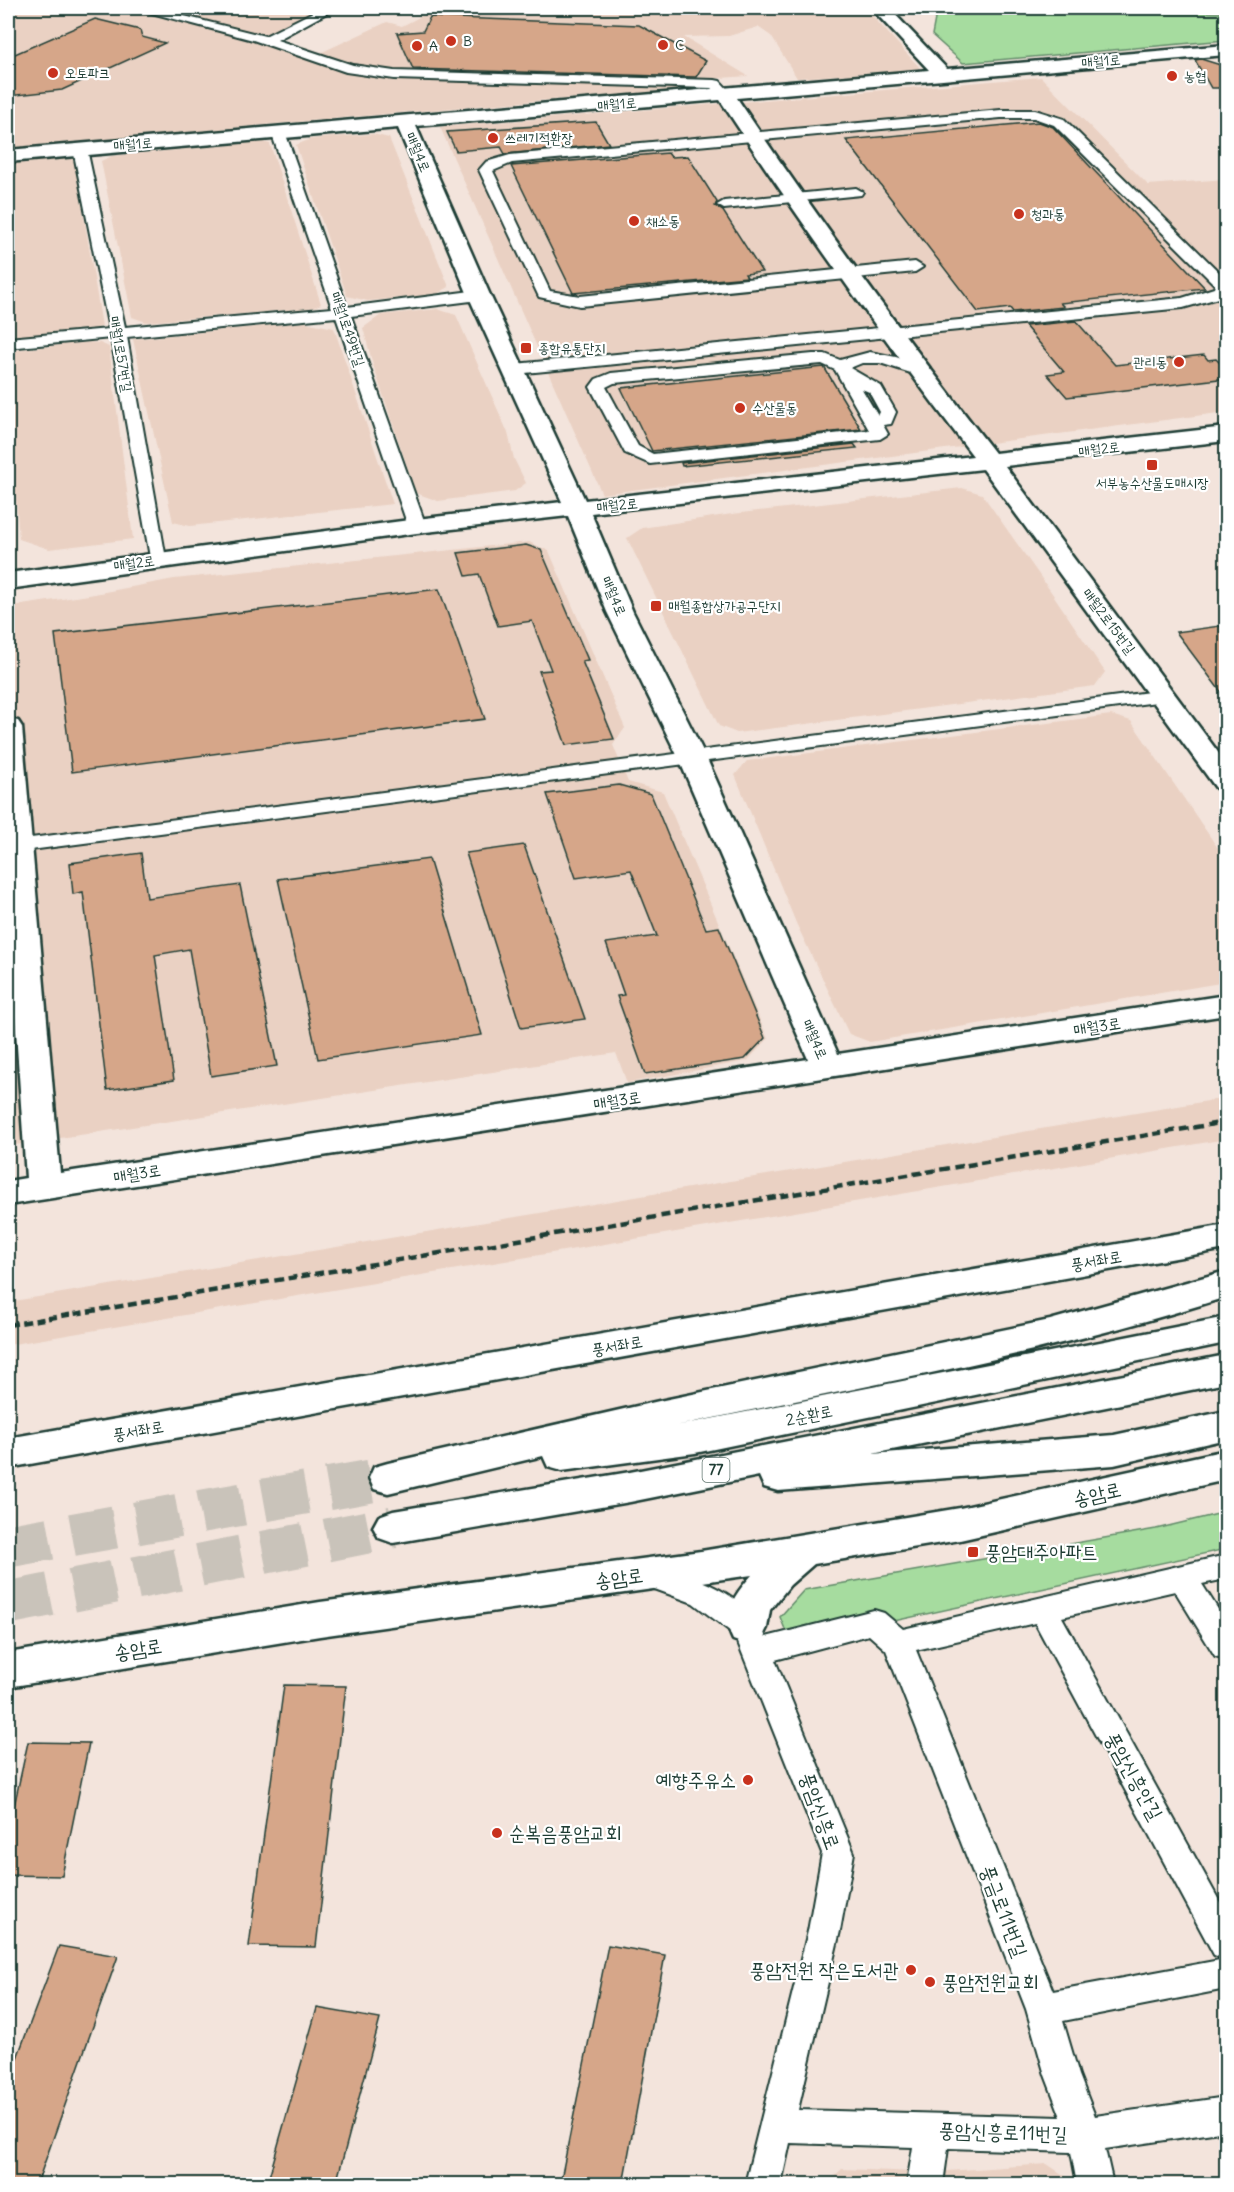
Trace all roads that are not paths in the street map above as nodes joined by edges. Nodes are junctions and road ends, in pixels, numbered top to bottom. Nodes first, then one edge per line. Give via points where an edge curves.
1 (139, 8) edge
2 (330, 8) edge
3 (880, 8) edge
4 (264, 41) junction
5 (1227, 50) edge
6 (943, 75) junction
7 (726, 95) junction
8 (405, 123) junction
9 (278, 132) junction
10 (752, 137) junction
11 (80, 149) junction
12 (8, 156) edge
13 (856, 192) dead end
14 (795, 199) junction
15 (724, 205) dead end
16 (915, 267) dead end
17 (847, 274) junction
18 (479, 295) junction
19 (342, 312) junction
20 (888, 331) junction
21 (118, 333) junction
22 (8, 344) edge
23 (599, 361) junction
24 (515, 369) junction
25 (842, 370) junction
26 (920, 371) junction
27 (611, 378) junction
28 (885, 420) dead end
29 (1227, 434) edge
30 (990, 462) junction
31 (577, 508) junction
32 (417, 526) junction
33 (157, 560) junction
34 (8, 581) edge
35 (1165, 696) junction
36 (8, 727) edge
37 (692, 757) junction
38 (1227, 782) edge
39 (12, 847) edge
40 (1227, 1005) edge
41 (828, 1068) junction
42 (44, 1187) junction
43 (8, 1193) edge
44 (1227, 1237) edge
45 (1227, 1284) edge
46 (1227, 1330) edge
47 (1227, 1369) edge
48 (1227, 1425) edge
49 (8, 1453) edge
50 (1227, 1465) edge
51 (630, 1487) junction
52 (393, 1527) tunnel mouth
53 (803, 1550) junction
54 (1227, 1567) edge
55 (646, 1575) junction
56 (1182, 1578) junction
57 (1042, 1608) junction
58 (752, 1640) junction
59 (898, 1642) junction
60 (1227, 1647) edge
61 (8, 1670) edge
62 (1227, 1944) edge
63 (1227, 1974) edge
64 (1042, 2009) junction
65 (1227, 2114) edge
66 (778, 2126) junction
67 (933, 2130) junction
68 (1085, 2135) junction
69 (763, 2184) edge
70 (925, 2184) edge
71 (1095, 2184) edge

1 - 4 street
2 - 4 street
3 - 6 main road
4 - 7 street via 351,69 394,75 715,84
5 - 6 main road, 매월1로
6 - 7 main road, 매월1로
7 - 8 main road, 매월1로
7 - 10 main road, 매월2로15번길
8 - 9 main road, 매월1로
8 - 18 main road, 매월4로
9 - 11 main road, 매월1로
9 - 19 street, 매월1로49번길
10 - 14 main road, 매월2로15번길
10 - 17 street via 510,159 486,170 544,294 553,297 580,301
10 - 20 street via 1001,114 1048,117 1071,133 1222,284 1213,296 1183,303
11 - 12 main road, 매월1로
11 - 21 street, 매월1로57번길
13 - 14 street
14 - 15 street
14 - 17 main road, 매월2로15번길
16 - 17 street
17 - 20 main road, 매월2로15번길
18 - 19 street
18 - 24 main road, 매월4로
19 - 21 street
19 - 32 street, 매월1로49번길
20 - 23 street
20 - 26 main road, 매월2로15번길
21 - 22 street
21 - 33 street, 매월1로57번길
23 - 24 street
23 - 27 street
24 - 31 main road, 매월4로
25 - 26 street via 859,357 874,357
25 - 27 street via 825,360 813,359
25 - 27 street via 880,434 650,459 631,449 598,387
25 - 28 street via 875,389 888,412
26 - 30 main road, 매월2로15번길
29 - 30 main road, 매월2로
30 - 31 main road, 매월2로
30 - 35 main road, 매월2로15번길
31 - 32 main road, 매월2로
31 - 37 main road, 매월4로 via 620,612
32 - 33 main road, 매월2로
33 - 34 main road, 매월2로
35 - 37 street
35 - 38 main road, 매월2로15번길
36 - 39 main road
37 - 39 street
37 - 41 main road, 매월4로
39 - 42 main road
40 - 41 main road, 매월3로
41 - 42 main road, 매월3로
42 - 43 main road, 매월3로
44 - 49 main road, 풍서좌로
45 - 46 main road, 2순환로 / 77 via 1166,1305 944,1357 653,1415 388,1478 695,1438
47 - 51 main road, 77
48 - 51 main road via 1114,1450
50 - 53 main road, 송암로 via 960,1524
51 - 52 main road, 77
53 - 55 main road, 송암로
53 - 58 main road via 750,1605
54 - 56 street
55 - 58 street, 풍암신흥로 via 700,1591 732,1613
55 - 61 main road, 송암로 via 320,1619
56 - 57 street
56 - 60 street
57 - 59 street
57 - 62 street, 풍암신흥안길
58 - 59 street via 874,1622
58 - 66 street, 풍암신흥로 via 838,1853 824,1931
59 - 64 street, 풍금로11번길
63 - 64 street
64 - 68 street, 풍금로11번길
65 - 68 street, 풍암신흥로11번길
66 - 67 street, 풍암신흥로11번길
66 - 69 street, 풍암신흥로
67 - 68 street, 풍암신흥로11번길
67 - 70 street
68 - 71 street, 풍금로11번길

